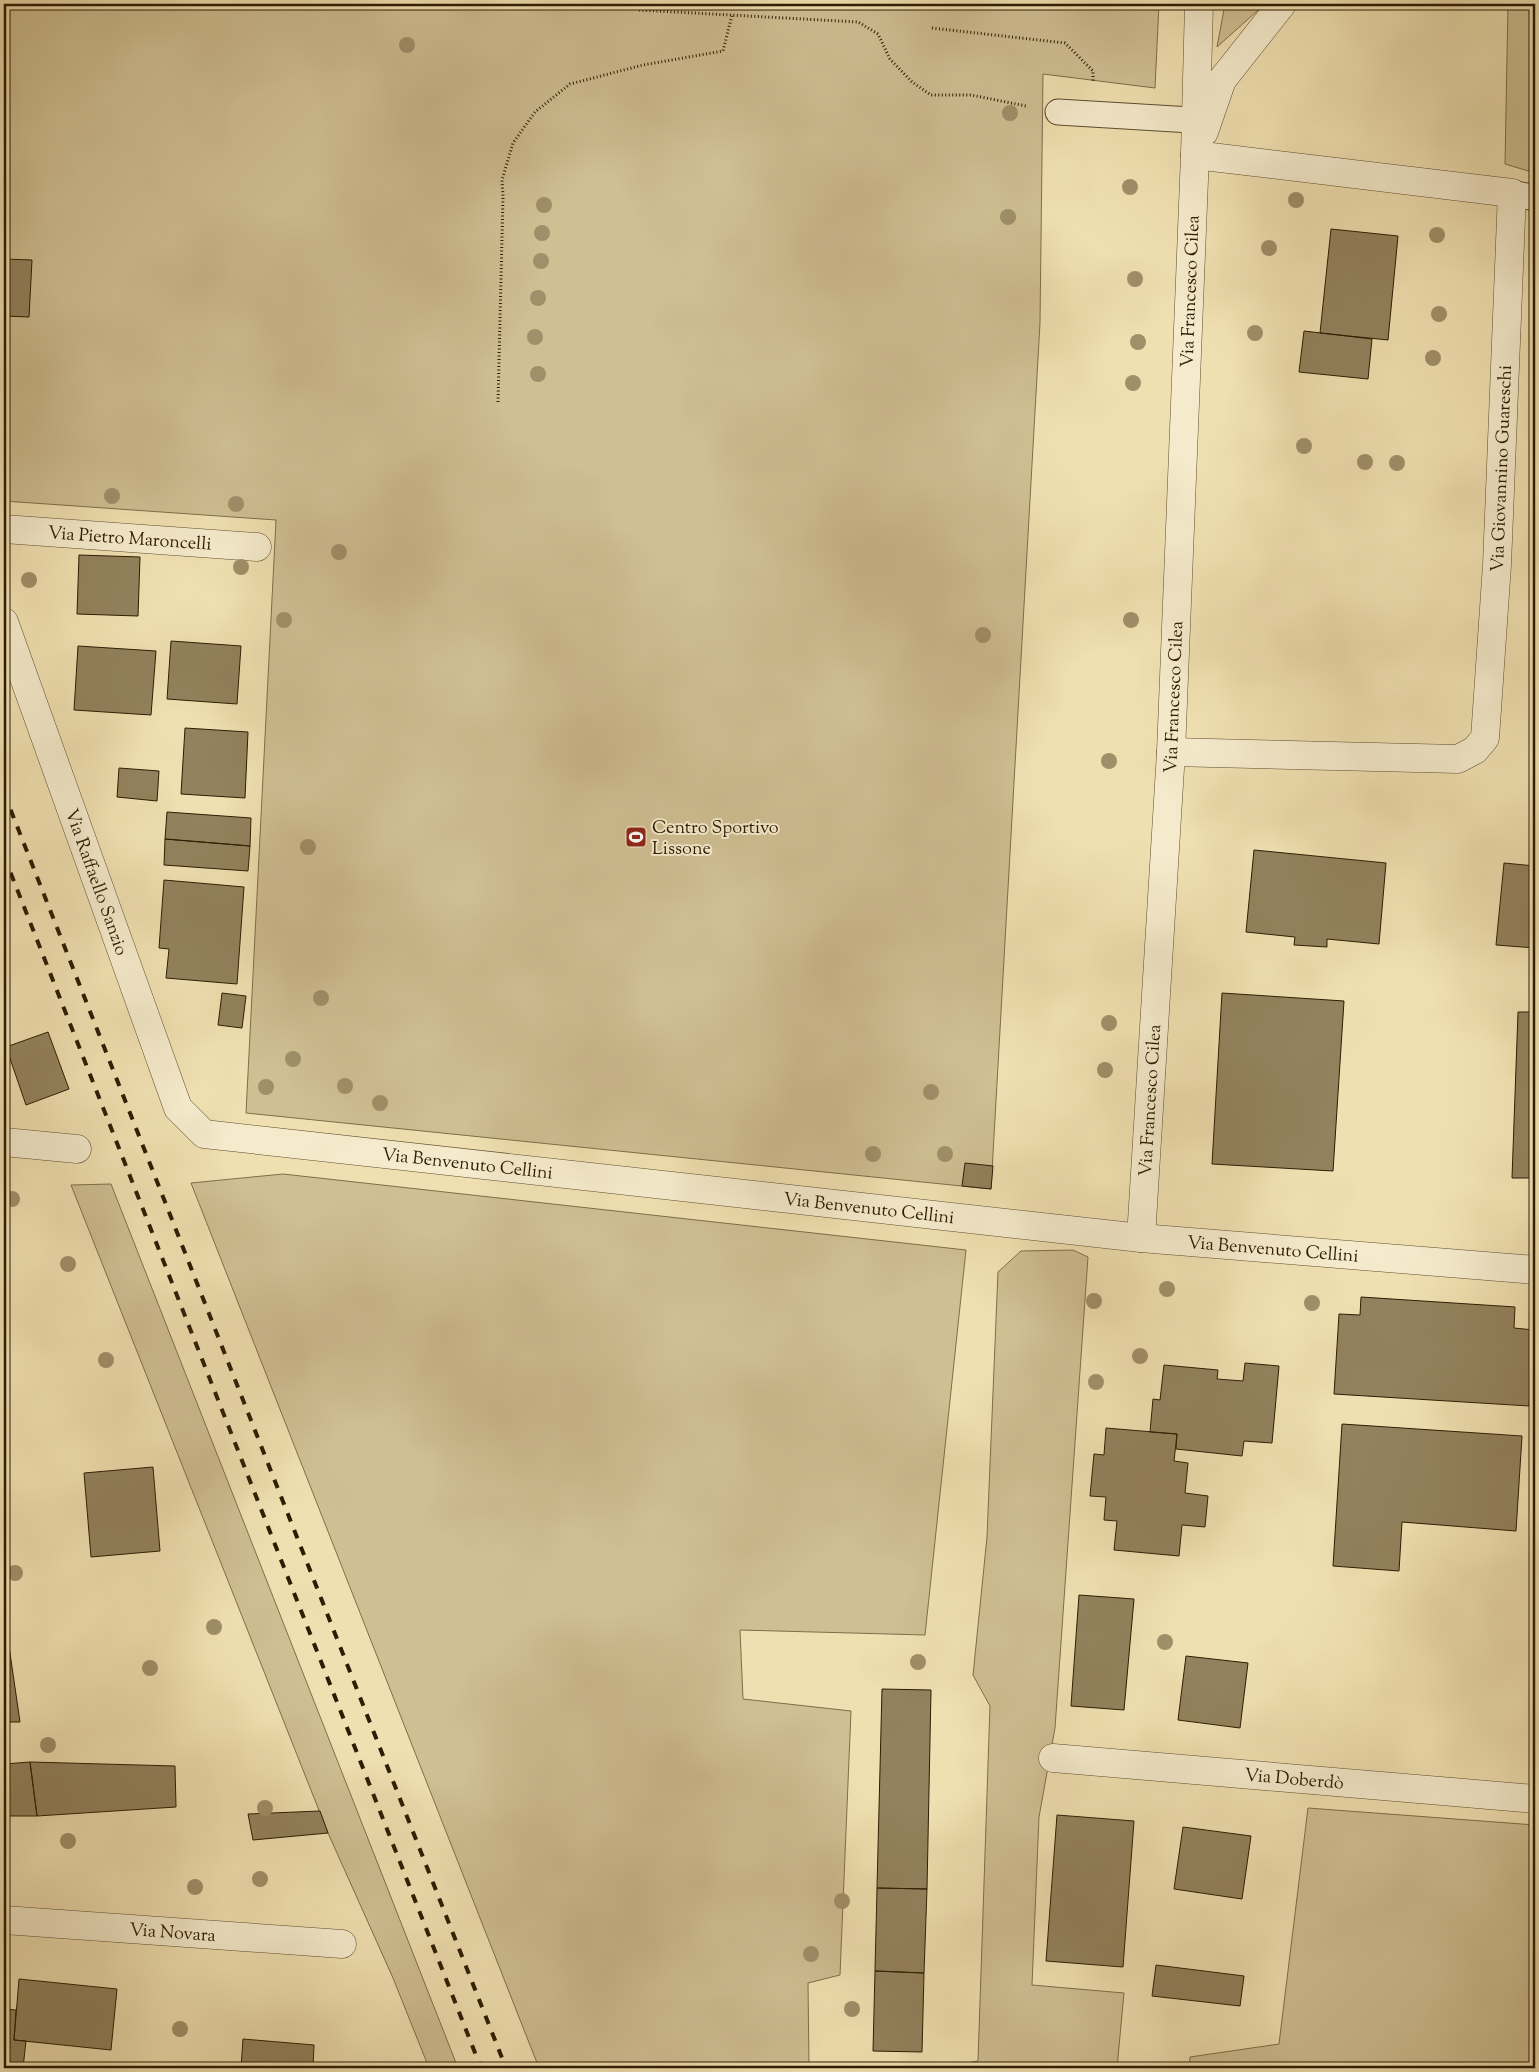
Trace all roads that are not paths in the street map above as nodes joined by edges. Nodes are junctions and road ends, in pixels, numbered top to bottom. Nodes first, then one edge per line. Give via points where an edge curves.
1 (1199, 4) edge
2 (1282, 4) edge
3 (1058, 112) road end
4 (1202, 120) junction
5 (1196, 155) junction
6 (1524, 196) edge
7 (4, 529) edge
8 (257, 547) dead end
9 (4, 622) edge
10 (1171, 752) junction
11 (204, 1134) joint
12 (4, 1142) edge
13 (77, 1149) dead end
14 (1141, 1238) junction
15 (1535, 1270) edge
16 (1054, 1758) dead end
17 (1535, 1799) edge
18 (4, 1920) edge
19 (342, 1944) dead end

1 - 4 street, Via Francesco Cilea
2 - 4 street, Via Francesco Cilea via 1222,80
3 - 4 lane
4 - 5 street, Via Francesco Cilea
5 - 6 street, Via Giovannino Guareschi
5 - 10 street, Via Francesco Cilea
6 - 10 street, Via Giovannino Guareschi via 1485,738 1475,750 1458,759
7 - 8 street, Via Pietro Maroncelli
9 - 11 street, Via Raffaello Sanzio via 178,1108
10 - 14 street, Via Francesco Cilea
11 - 14 street, Via Benvenuto Cellini
12 - 13 street
14 - 15 street, Via Benvenuto Cellini
16 - 17 street, Via Doberdò
18 - 19 street, Via Novara

